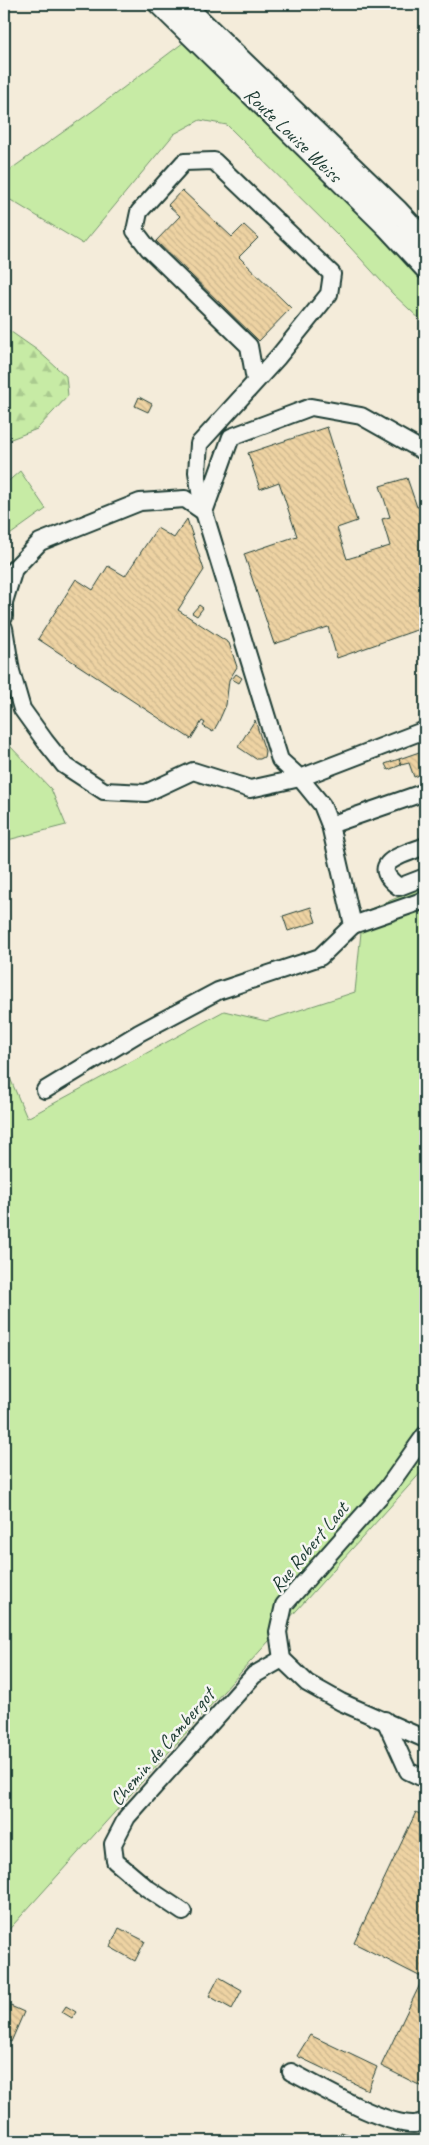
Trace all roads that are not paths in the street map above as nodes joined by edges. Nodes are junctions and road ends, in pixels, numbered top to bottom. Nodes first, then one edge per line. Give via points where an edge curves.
1 (159, 4) edge
2 (183, 4) edge
3 (425, 240) edge
4 (425, 268) edge
5 (255, 380) junction
6 (425, 452) edge
7 (204, 512) junction
8 (4, 617) edge
9 (4, 628) edge
10 (425, 730) edge
11 (300, 778) junction
12 (425, 792) edge
13 (330, 825) junction
14 (425, 846) edge
15 (425, 877) edge
16 (425, 900) edge
17 (353, 925) junction
18 (45, 1090) dead end
19 (425, 1435) edge
20 (282, 1659) junction
21 (384, 1720) junction
22 (425, 1739) edge
23 (425, 1778) edge
24 (183, 1912) dead end
25 (291, 2072) dead end
26 (425, 2121) edge

1 - 4 main road, Route Louise Weiss
2 - 3 main road, Route Louise Weiss via 392,204
5 - 5 street via 249,346 148,248 135,231 139,212 184,162 214,161 332,274 329,294
5 - 7 street via 198,444 196,472
6 - 7 street via 362,416 310,407 231,437
7 - 8 street via 185,499 140,502 40,542 14,569 4,602
7 - 11 street via 280,760
9 - 11 street via 11,671 22,708 64,765 104,791 146,793 193,771 250,789
10 - 11 street
11 - 13 street via 322,805
12 - 13 street
13 - 17 street
14 - 15 street via 393,858 386,864 385,871 389,880 399,887
16 - 17 street
17 - 18 street via 320,956 218,991 139,1033
19 - 20 street, Rue Robert Laot via 388,1487 284,1605 278,1632
20 - 21 street via 307,1683 340,1702
20 - 24 street, Chemin de Cambergot via 254,1675 127,1817 113,1844 115,1861
21 - 22 street
21 - 23 street via 408,1770
25 - 26 street via 395,2121 414,2124

